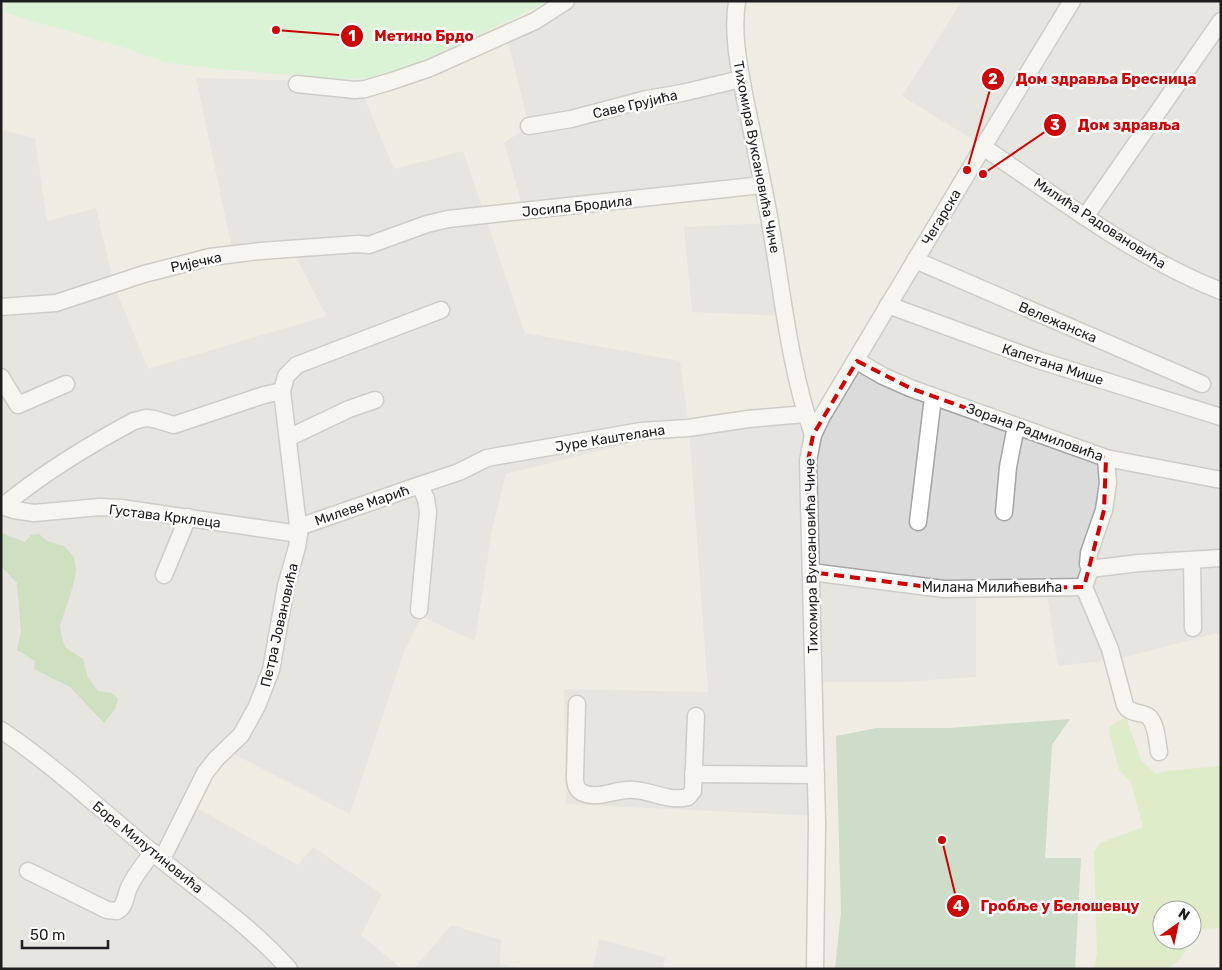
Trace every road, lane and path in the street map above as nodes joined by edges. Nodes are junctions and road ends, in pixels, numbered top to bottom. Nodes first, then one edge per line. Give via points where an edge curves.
1 (566, 1) edge
2 (737, 1) edge
3 (1072, 1) edge
4 (1221, 21) edge
5 (741, 79) junction
6 (297, 84) dead end
7 (529, 126) dead end
8 (983, 147) junction
9 (762, 185) junction
10 (1086, 217) junction
11 (394, 236) joint
12 (915, 260) junction
13 (1221, 291) edge
14 (888, 305) junction
15 (1, 307) edge
16 (441, 310) dead end
17 (856, 361) junction
18 (1, 377) edge
19 (66, 384) dead end
20 (1202, 384) dead end
21 (282, 391) junction
22 (933, 397) junction
23 (375, 400) dead end
24 (805, 414) junction
25 (1221, 417) edge
26 (1016, 426) junction
27 (813, 435) junction
28 (288, 438) junction
29 (1106, 458) junction
30 (1221, 480) edge
31 (420, 485) junction
32 (2, 506) edge
33 (1004, 512) dead end
34 (188, 517) junction
35 (918, 522) dead end
36 (299, 530) junction
37 (1221, 558) edge
38 (1192, 561) junction
39 (1090, 569) junction
40 (811, 572) junction
41 (164, 575) dead end
42 (1084, 587) junction
43 (419, 610) dead end
44 (1193, 628) dead end
45 (577, 704) dead end
46 (696, 716) dead end
47 (1, 730) edge
48 (1159, 752) dead end
49 (693, 774) junction
50 (816, 775) junction
51 (157, 856) junction
52 (28, 871) dead end
53 (289, 969) edge
54 (815, 969) edge

1 - 6 street via 535,21 430,68 376,86 355,90
2 - 5 street, Тихомира Вуксановића Чиче via 735,37
3 - 8 street, Чегарска
4 - 10 street
5 - 7 street, Саве Грујића
5 - 9 street, Тихомира Вуксановића Чиче
8 - 10 street, Милића Радовановића
8 - 12 street, Чегарска
9 - 11 street, Јосипа Бродила via 448,219
9 - 24 street, Тихомира Вуксановића Чиче via 793,364
10 - 13 street, Милића Радовановића via 1180,273
11 - 15 street, Ријечка via 369,245 210,257 144,274 56,303
12 - 14 street, Чегарска
12 - 20 street, Вележанска
14 - 17 street, Чегарска
14 - 25 street, Капетана Мише via 1038,360
16 - 21 street via 297,365 286,376
17 - 22 street, Зорана Радмиловића via 894,382
17 - 27 street, Чегарска
18 - 19 street via 18,405
21 - 28 street, Петра Јовановића
21 - 32 street via 174,425 146,418 134,421
22 - 26 street, Зорана Радмиловића
22 - 35 street
23 - 28 street
24 - 27 street, Тихомира Вуксановића Чиче
24 - 31 street, Јуре Каштелана via 641,431 487,458 459,472
26 - 29 street, Зорана Радмиловића
26 - 33 street
27 - 40 street, Тихомира Вуксановића Чиче via 808,461
28 - 36 street, Петра Јовановића
29 - 30 street, Зорана Радмиловића
29 - 39 street via 1108,483 1100,523 1089,554
31 - 36 street, Милеве Марић
31 - 43 street, Милеве Марић via 428,512
32 - 34 street, Густава Крклеца via 34,513 111,507
34 - 36 street, Густава Крклеца via 252,528
34 - 41 street
36 - 51 street, Петра Јовановића via 271,670 258,706 241,734 206,773
37 - 38 street
38 - 39 street
38 - 44 street
39 - 42 street
40 - 42 street, Милана Милићевића via 944,589
40 - 50 street, Тихомира Вуксановића Чиче
42 - 48 street via 1110,649 1125,705 1130,711 1151,718
45 - 49 street via 575,777 581,792 594,795 633,789 682,798 688,797 692,791
46 - 49 street
47 - 51 street, Боре Милутиновића
49 - 50 street
50 - 54 street, Тихомира Вуксановића Чиче
51 - 52 street, Петра Јовановића via 134,878 124,905 117,911 107,910
51 - 53 street, Боре Милутиновића via 246,926

